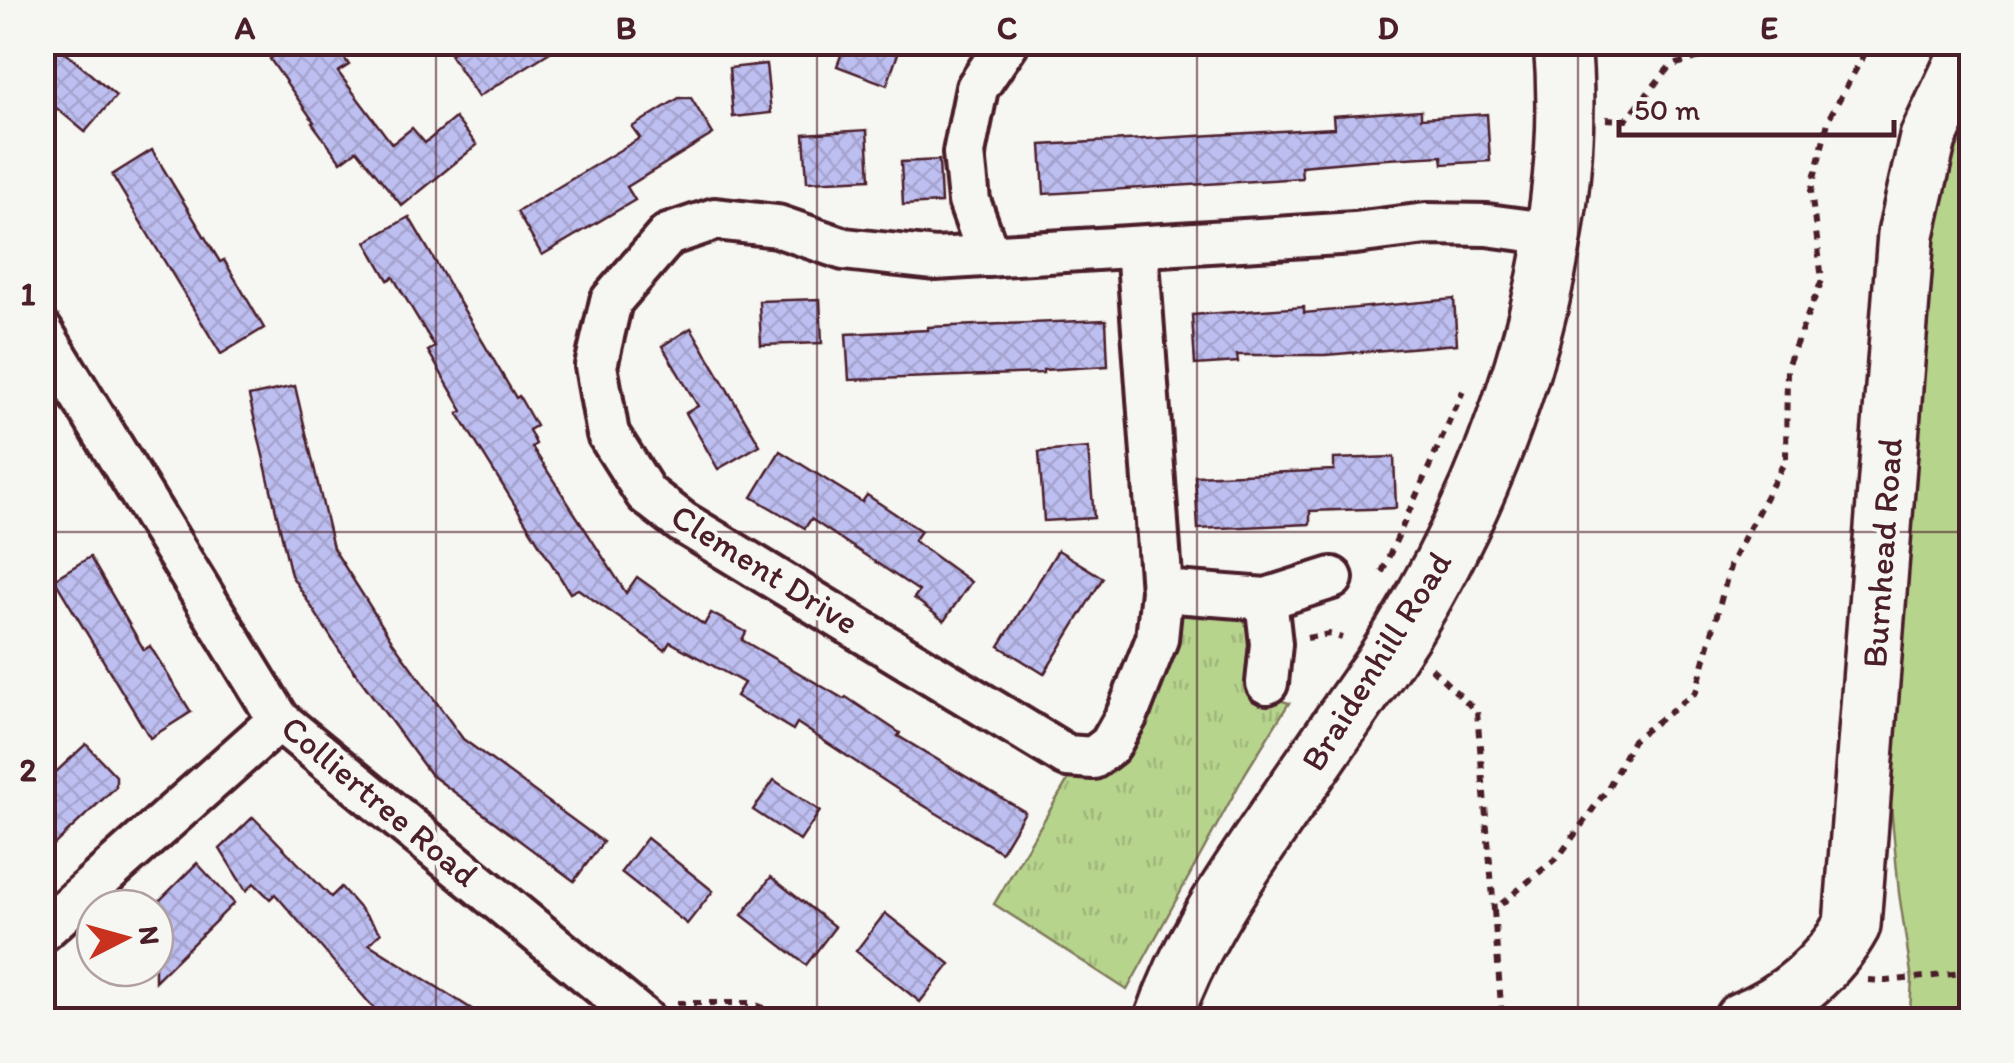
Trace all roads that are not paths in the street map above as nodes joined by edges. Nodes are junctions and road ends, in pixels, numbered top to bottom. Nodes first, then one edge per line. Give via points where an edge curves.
1 (1008, 42) edge
2 (1562, 42) edge
3 (1972, 44) edge
4 (1554, 234) junction
5 (1138, 247) junction
6 (989, 256) junction
7 (42, 332) edge
8 (1332, 578) dead end
9 (1162, 591) junction
10 (1266, 599) junction
11 (1267, 683) dead end
12 (279, 720) junction
13 (42, 931) edge
14 (638, 1015) edge
15 (1163, 1020) edge
16 (1742, 1020) edge

1 - 6 street via 976,88 964,153 969,201
2 - 4 street, Braidenhill Road via 1564,156
3 - 16 street, Burnhead Road via 1928,138 1906,234 1852,925 1816,974
4 - 5 street, Clement Drive via 1426,224
4 - 15 street, Braidenhill Road via 1534,330 1478,486 1448,548 1376,631 1216,904
5 - 6 street, Clement Drive
5 - 9 street, Clement Drive
6 - 9 street, Clement Drive via 935,260 844,249 777,226 715,219 668,235 611,301 596,366 608,434 646,494 682,522 1067,756 1092,758 1110,746 1128,715 1157,640
7 - 12 street, Colliertree Road
8 - 10 street
9 - 10 street
10 - 11 street
12 - 13 street
12 - 14 street, Colliertree Road

